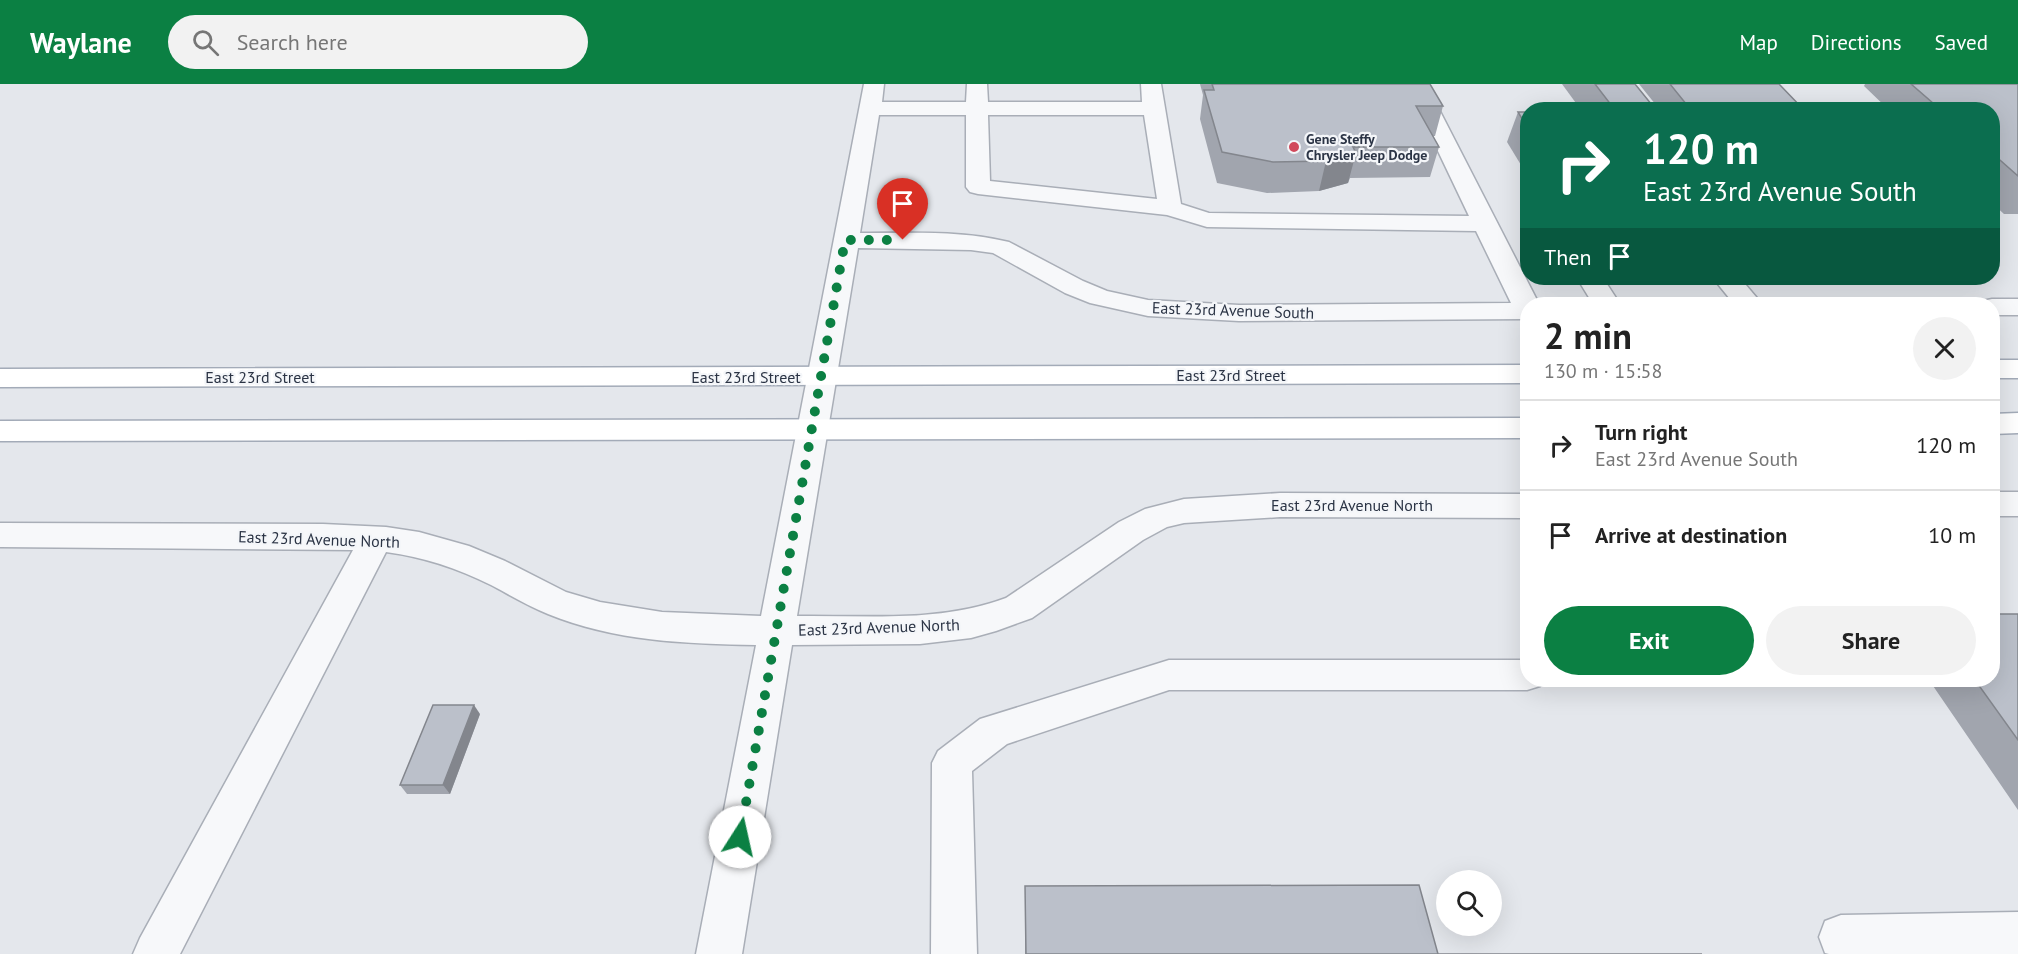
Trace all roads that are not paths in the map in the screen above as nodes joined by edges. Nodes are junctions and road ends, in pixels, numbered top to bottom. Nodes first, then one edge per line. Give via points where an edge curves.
1 (874, 84) edge
2 (977, 84) edge
3 (1150, 84) edge
4 (1416, 84) edge
5 (870, 108) junction
6 (976, 109) junction
7 (1154, 109) junction
8 (1170, 208) junction
9 (1486, 224) junction
10 (845, 240) junction
11 (1732, 285) edge
12 (1521, 297) edge
13 (1742, 297) edge
14 (2000, 307) edge
15 (2018, 307) edge
16 (1520, 309) edge
17 (2000, 369) edge
18 (2018, 369) edge
19 (1520, 374) edge
20 (820, 377) junction
21 (0, 378) edge
22 (2018, 423) edge
23 (2000, 424) edge
24 (1520, 428) edge
25 (0, 430) edge
26 (811, 431) junction
27 (2000, 504) edge
28 (2018, 504) edge
29 (1520, 506) edge
30 (0, 535) edge
31 (376, 539) junction
32 (777, 630) junction
33 (1520, 675) edge
34 (2018, 934) edge
35 (1841, 937) dead end
36 (156, 954) edge
37 (719, 954) edge
38 (954, 954) edge

1 - 5 street
2 - 6 street
3 - 7 street
4 - 9 street
5 - 6 street
5 - 10 street
6 - 7 street
6 - 8 street via 978,187
7 - 8 street
8 - 9 street via 1207,220
9 - 12 street
10 - 16 street, East 23rd Avenue South via 971,242 994,246 1099,297 1148,308 1239,313
10 - 20 street
11 - 13 street
14 - 15 street
17 - 18 main road
19 - 20 main road, East 23rd Street
20 - 21 main road, East 23rd Street
20 - 26 street
22 - 23 main road
24 - 26 main road
25 - 26 main road
26 - 32 street
27 - 28 street
29 - 32 street, East 23rd Avenue North via 1280,505 1184,511 1131,531 999,617 939,627
30 - 31 street, East 23rd Avenue North
31 - 32 street, East 23rd Avenue North via 439,549 549,600 600,617 655,625
31 - 36 street
32 - 37 street
33 - 38 street via 1170,675 994,731 952,763
34 - 35 street

